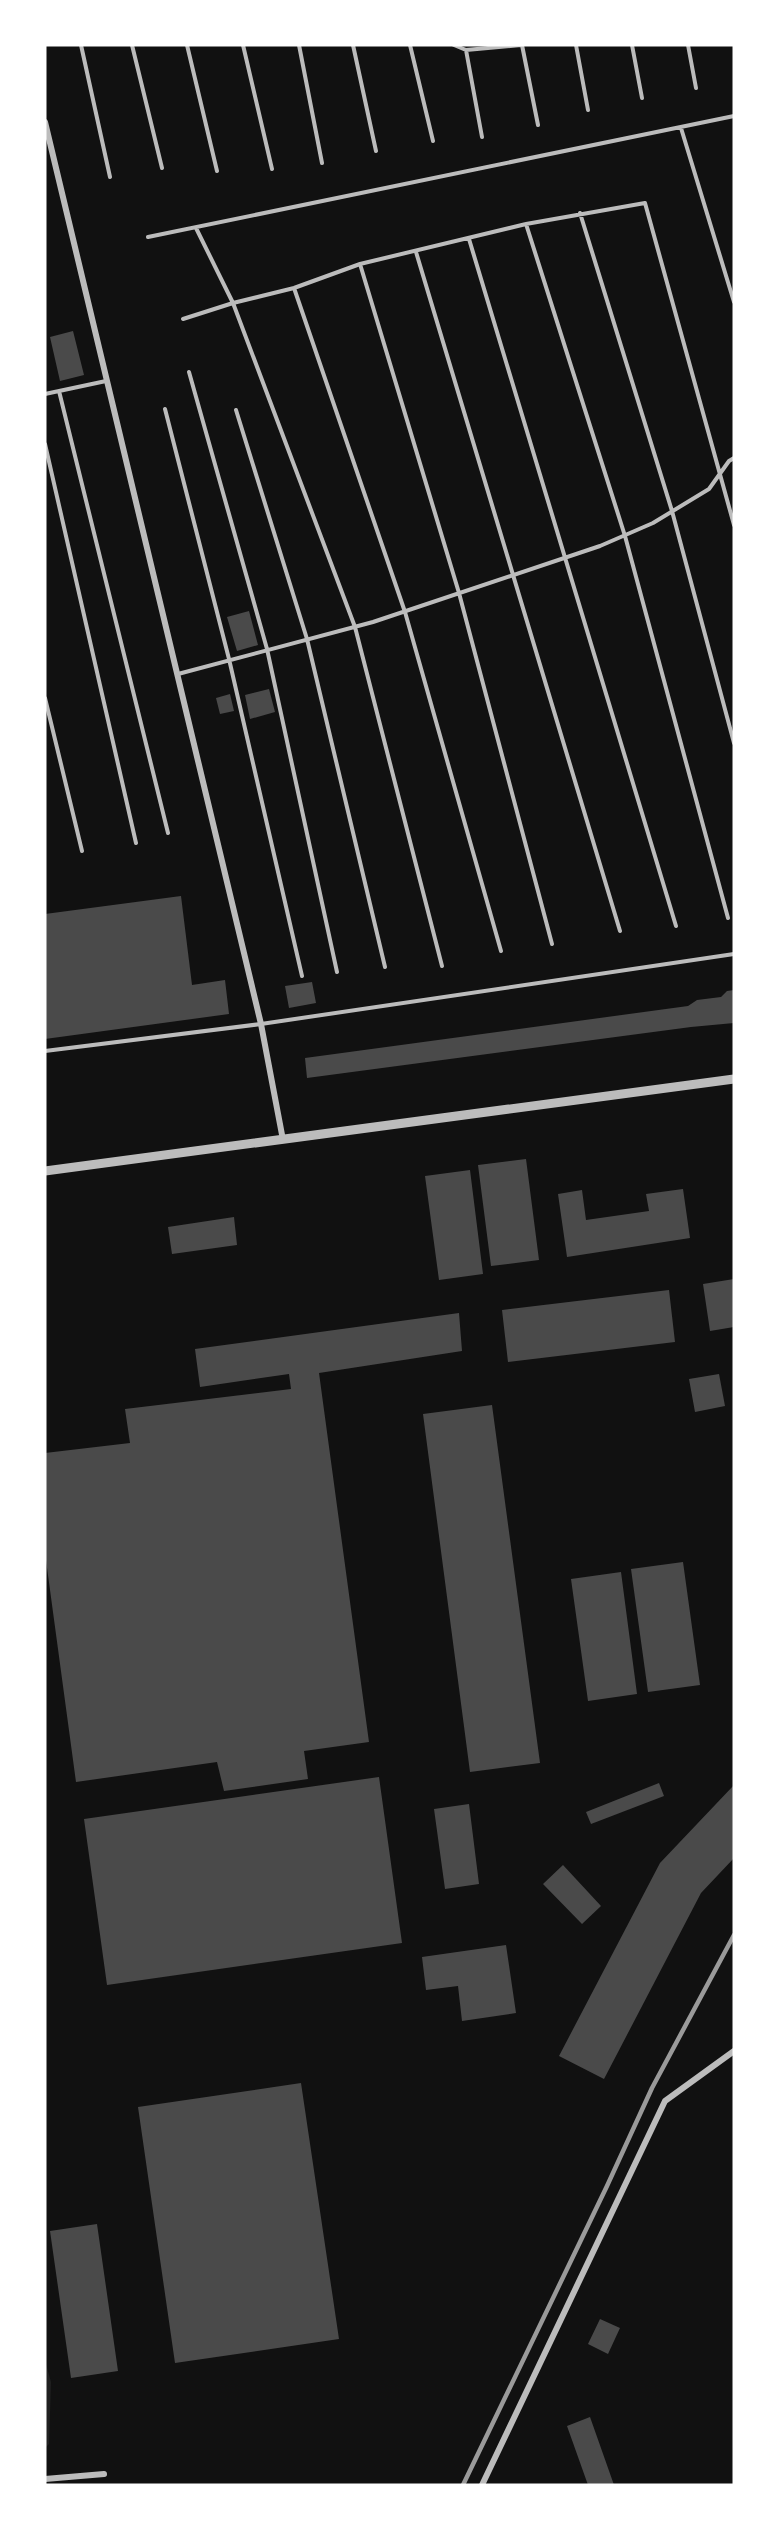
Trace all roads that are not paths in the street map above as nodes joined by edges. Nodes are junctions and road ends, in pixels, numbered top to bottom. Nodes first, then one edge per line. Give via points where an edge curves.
1 (81, 45) edge
2 (132, 45) edge
3 (187, 45) edge
4 (243, 45) edge
5 (299, 45) edge
6 (353, 45) edge
7 (410, 45) edge
8 (454, 45) edge
9 (522, 45) edge
10 (576, 45) edge
11 (632, 45) edge
12 (688, 45) edge
13 (466, 50) junction
14 (696, 88) dead end
15 (642, 98) dead end
16 (588, 110) dead end
17 (734, 116) edge
18 (45, 122) edge
19 (538, 125) dead end
20 (681, 128) junction
21 (482, 137) dead end
22 (433, 141) dead end
23 (376, 151) dead end
24 (322, 164) dead end
25 (162, 168) dead end
26 (272, 169) dead end
27 (216, 171) dead end
28 (110, 177) dead end
29 (580, 213) junction
30 (526, 224) junction
31 (196, 228) junction
32 (148, 237) dead end
33 (469, 239) junction
34 (416, 252) junction
35 (360, 264) junction
36 (294, 288) junction
37 (734, 302) edge
38 (233, 303) junction
39 (183, 319) dead end
40 (189, 372) dead end
41 (106, 381) junction
42 (59, 391) junction
43 (45, 394) edge
44 (165, 409) dead end
45 (236, 410) dead end
46 (45, 444) edge
47 (734, 458) edge
48 (720, 474) junction
49 (672, 511) junction
50 (734, 525) edge
51 (625, 536) junction
52 (564, 558) junction
53 (514, 574) junction
54 (459, 593) junction
55 (405, 612) junction
56 (355, 627) junction
57 (307, 639) junction
58 (267, 649) junction
59 (229, 659) junction
60 (178, 674) junction
61 (45, 698) edge
62 (734, 743) edge
63 (168, 833) dead end
64 (136, 843) dead end
65 (82, 851) dead end
66 (728, 918) dead end
67 (676, 926) dead end
68 (620, 931) dead end
69 (552, 944) dead end
70 (501, 951) dead end
71 (734, 954) edge
72 (442, 966) dead end
73 (385, 967) dead end
74 (337, 972) dead end
75 (302, 976) dead end
76 (261, 1024) junction
77 (45, 1051) edge
78 (734, 1078) edge
79 (283, 1140) junction
80 (45, 1171) edge
81 (734, 2051) edge
82 (104, 2474) dead end
83 (45, 2479) edge
84 (482, 2485) edge

1 - 28 lane
2 - 25 lane
3 - 27 lane
4 - 26 lane
5 - 24 lane
6 - 23 lane
7 - 22 lane
8 - 13 lane
9 - 13 lane
9 - 19 lane
10 - 16 lane
11 - 15 lane
12 - 14 lane
13 - 21 lane
17 - 20 lane
18 - 41 street
20 - 31 lane
20 - 37 lane
29 - 30 lane
29 - 48 lane via 645,203
29 - 49 lane
30 - 33 lane
30 - 51 lane
31 - 32 lane
31 - 38 lane
33 - 34 lane
33 - 52 lane
34 - 35 lane
34 - 53 lane
35 - 36 lane
35 - 54 lane
36 - 38 lane
36 - 55 lane
38 - 39 lane
38 - 56 lane
40 - 58 lane
41 - 42 lane
41 - 60 street
42 - 43 lane
42 - 63 lane
44 - 59 lane
45 - 57 lane
46 - 64 lane
47 - 48 lane
48 - 49 lane via 709,489
48 - 50 lane
49 - 51 lane
49 - 62 lane
51 - 52 lane
51 - 66 lane
52 - 53 lane
52 - 67 lane
53 - 54 lane
53 - 68 lane
54 - 55 lane
54 - 69 lane
55 - 56 lane
55 - 70 lane
56 - 57 lane
56 - 72 lane
57 - 58 lane
57 - 73 lane
58 - 59 lane
58 - 74 lane
59 - 60 lane
59 - 75 lane
60 - 76 street
61 - 65 lane
71 - 76 lane
76 - 77 lane
76 - 79 street
78 - 79 street
79 - 80 street
81 - 84 street via 665,2101
82 - 83 street

